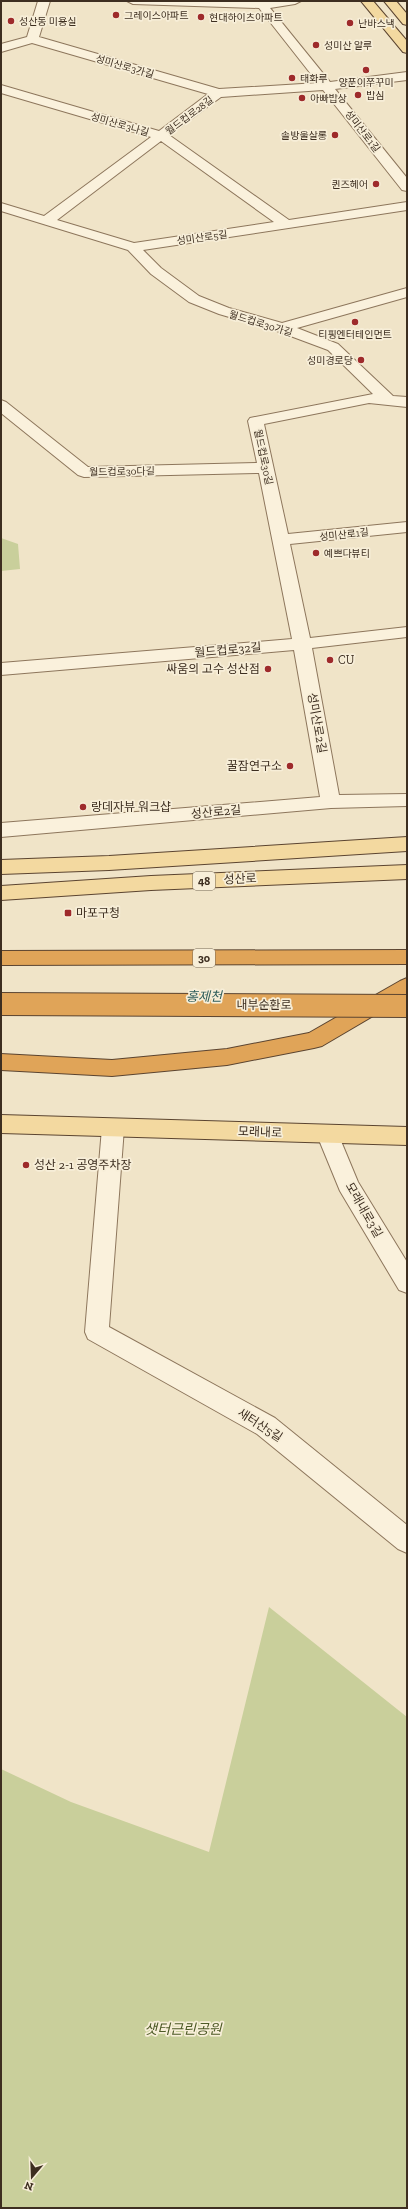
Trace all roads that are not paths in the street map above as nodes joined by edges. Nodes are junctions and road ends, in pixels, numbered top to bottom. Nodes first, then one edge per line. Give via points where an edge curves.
1 (44, 1) edge
2 (133, 1) edge
3 (295, 1) edge
4 (366, 1) edge
5 (390, 1) edge
6 (261, 3) edge
7 (407, 21) edge
8 (32, 39) junction
9 (1, 48) edge
10 (407, 49) edge
11 (407, 76) edge
12 (328, 86) junction
13 (1, 89) edge
14 (218, 93) junction
15 (162, 136) junction
16 (407, 187) edge
17 (407, 206) edge
18 (1, 207) edge
19 (46, 221) junction
20 (286, 224) junction
21 (133, 247) junction
22 (407, 292) edge
23 (282, 328) junction
24 (387, 399) junction
25 (407, 402) edge
26 (1, 405) edge
27 (266, 468) junction
28 (407, 527) edge
29 (282, 540) junction
30 (407, 632) edge
31 (302, 644) junction
32 (1, 669) edge
33 (407, 800) edge
34 (331, 802) junction
35 (1, 830) edge
36 (407, 844) edge
37 (1, 867) edge
38 (407, 872) edge
39 (1, 893) edge
40 (407, 957) edge
41 (1, 958) edge
42 (407, 986) edge
43 (1, 1004) edge
44 (407, 1006) edge
45 (1, 1062) edge
46 (1, 1124) edge
47 (113, 1128) junction
48 (328, 1135) junction
49 (407, 1136) edge
50 (407, 1283) edge
51 (407, 1541) edge

1 - 8 street
2 - 6 street
3 - 6 street
4 - 10 main road
5 - 7 main road
6 - 12 street, 성미산로1길
8 - 9 street
8 - 14 street, 성미산로3가길
11 - 12 street, 월드컵로28길
12 - 14 street, 월드컵로28길
12 - 16 street, 성미산로1길
13 - 15 street, 성미산로3나길
14 - 15 street, 월드컵로28길
15 - 19 street, 월드컵로28길
15 - 20 street, 성미산로3나길
17 - 20 street, 성미산로5길
18 - 19 street, 성미산로5길
19 - 21 street, 성미산로5길
20 - 21 street, 성미산로5길
21 - 23 street, 월드컵로30가길 via 156,271 194,299 224,311
22 - 23 street
23 - 24 street, 월드컵로30가길 via 333,347
24 - 25 street, 월드컵로30길
24 - 27 street, 월드컵로30길 via 369,398 343,402 256,421
26 - 27 street, 월드컵로30다길 via 84,472
27 - 29 street, 월드컵로30길
28 - 29 street, 성미산로1길
29 - 31 street, 월드컵로30길
30 - 31 street, 월드컵로32길
31 - 32 street, 월드컵로32길
31 - 34 street, 성미산로2길
33 - 34 street, 성산로2길
34 - 35 street, 성산로2길
36 - 37 main road via 109,863
38 - 39 main road, 성산로 / 48 via 151,883
40 - 41 highway, 30
42 - 45 highway, bridge via 314,1040 227,1057 112,1068
43 - 44 highway, 내부순환로, bridge
46 - 47 main road, 모래내로
47 - 48 main road, 모래내로
47 - 51 street, 새터산5길 via 97,1332 266,1426
48 - 49 main road, 모래내로
48 - 50 street, 모래내로3길 via 348,1184

